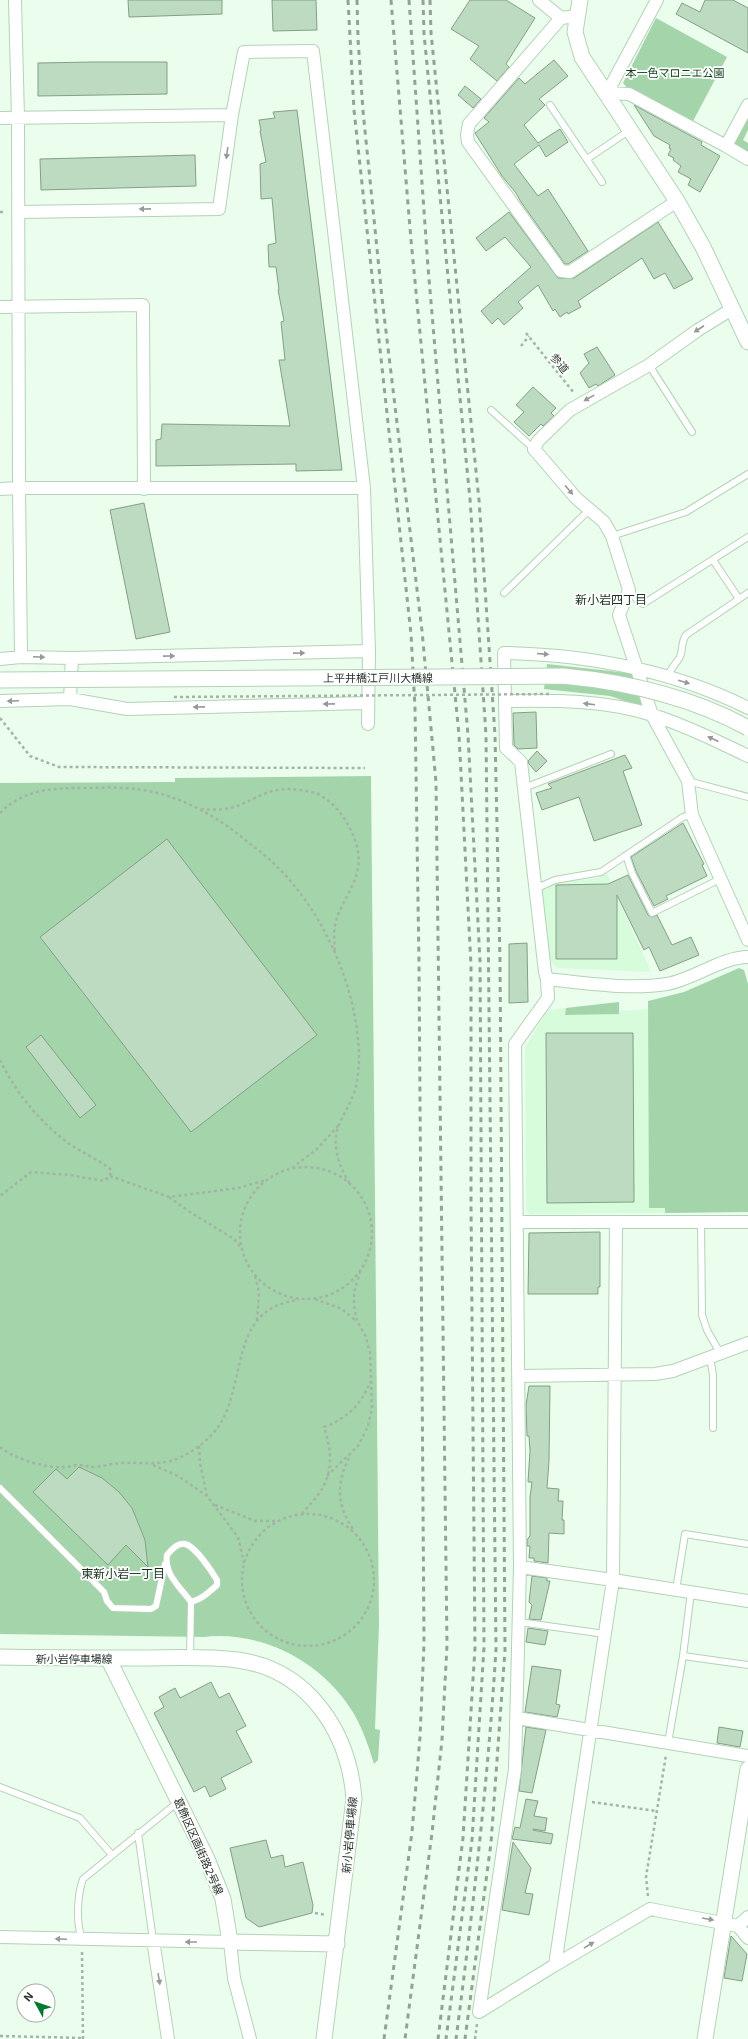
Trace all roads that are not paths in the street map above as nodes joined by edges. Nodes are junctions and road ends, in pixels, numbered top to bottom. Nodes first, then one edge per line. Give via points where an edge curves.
1 (15, 0) edge
2 (539, 0) edge
3 (580, 0) edge
4 (656, 0) edge
5 (577, 16) junction
6 (561, 18) junction
7 (607, 93) junction
8 (550, 105) dead end
9 (748, 105) edge
10 (232, 115) junction
11 (0, 118) edge
12 (18, 118) junction
13 (631, 129) junction
14 (726, 146) junction
15 (587, 159) junction
16 (748, 159) edge
17 (602, 182) dead end
18 (677, 201) junction
19 (18, 212) junction
20 (0, 306) edge
21 (18, 307) junction
22 (732, 309) junction
23 (748, 342) edge
24 (649, 365) junction
25 (491, 410) dead end
26 (692, 432) dead end
27 (534, 449) junction
28 (748, 474) edge
29 (19, 488) junction
30 (364, 488) junction
31 (0, 489) edge
32 (144, 489) junction
33 (589, 510) junction
34 (612, 536) junction
35 (748, 537) edge
36 (713, 560) junction
37 (629, 590) junction
38 (504, 593) dead end
39 (748, 593) edge
40 (739, 599) junction
41 (369, 651) junction
42 (21, 657) junction
43 (72, 658) junction
44 (0, 659) edge
45 (637, 668) junction
46 (668, 677) junction
47 (0, 680) edge
48 (70, 699) junction
49 (0, 701) edge
50 (505, 701) junction
51 (368, 703) junction
52 (748, 708) edge
53 (652, 715) junction
54 (368, 724) dead end
55 (748, 728) edge
56 (611, 754) dead end
57 (748, 756) edge
58 (688, 781) junction
59 (524, 788) junction
60 (748, 797) edge
61 (692, 815) junction
62 (626, 855) junction
63 (720, 879) junction
64 (535, 889) junction
65 (748, 940) edge
66 (748, 957) edge
67 (547, 980) junction
68 (518, 1222) junction
69 (616, 1222) junction
70 (701, 1222) junction
71 (748, 1222) edge
72 (748, 1343) edge
73 (715, 1355) junction
74 (615, 1374) junction
75 (519, 1376) junction
76 (713, 1428) dead end
77 (0, 1488) edge
78 (748, 1544) edge
79 (165, 1564) junction
80 (520, 1567) junction
81 (613, 1580) junction
82 (676, 1590) junction
83 (691, 1592) junction
84 (748, 1601) edge
85 (191, 1602) junction
86 (519, 1622) junction
87 (605, 1634) junction
88 (683, 1656) junction
89 (0, 1657) edge
90 (108, 1658) junction
91 (190, 1658) junction
92 (748, 1665) edge
93 (517, 1718) junction
94 (590, 1730) junction
95 (668, 1743) junction
96 (748, 1756) edge
97 (748, 1768) edge
98 (0, 1787) edge
99 (179, 1801) junction
100 (745, 1809) edge
101 (138, 1833) junction
102 (112, 1855) junction
103 (748, 1917) edge
104 (724, 1922) junction
105 (738, 1926) junction
106 (0, 1937) edge
107 (748, 1938) edge
108 (82, 1940) junction
109 (153, 1940) junction
110 (230, 1942) junction
111 (337, 1944) junction
112 (555, 1965) junction
113 (168, 2039) edge
114 (250, 2039) edge
115 (324, 2039) edge
116 (705, 2039) edge

1 - 12 street
2 - 6 street
3 - 5 street
4 - 7 street
5 - 6 street
5 - 7 street via 575,32 582,57
6 - 18 street via 469,124 466,135 468,142 561,271 570,272
7 - 13 street
7 - 14 street via 629,94
8 - 15 lane
9 - 14 street
10 - 12 street
10 -> 19 street via 219,209
10 - 30 street via 244,52 313,51
11 - 12 street
12 - 19 street
13 - 15 lane
13 - 18 street
14 - 16 street
15 - 17 lane
18 - 22 street via 704,248
19 - 21 street
20 - 21 street
21 - 29 street
21 - 32 street via 144,305
22 - 23 street
22 -> 24 street
24 - 26 lane
24 -> 27 street via 570,410 538,441
25 - 27 lane
27 -> 33 street
28 - 34 lane via 686,512
29 - 31 street
29 - 32 street
29 - 42 street
30 - 32 street
30 - 41 street
33 - 34 street via 604,522
33 - 38 lane
34 - 37 street
35 - 36 lane
36 - 37 lane via 643,604
36 - 40 lane
37 - 45 street via 619,615
39 - 40 lane
40 - 46 lane via 686,635 682,640 680,656
43 -> 41 street
41 - 51 street
42 -> 43 street
42 - 44 street
43 - 48 street
45 - 46 street
50 -> 45 street via 504,653 569,657
45 - 53 street
46 -> 52 street via 698,685
47 - 55 street, 上平井橋江戸川大橋線, bridge via 563,676 591,679 664,695 699,705
48 -> 49 street
51 -> 48 street via 127,709
53 -> 50 street via 603,705 561,701
50 - 59 street via 506,748 522,762
51 - 54 street
57 -> 53 street via 688,728
53 - 58 street
56 - 59 lane
58 - 60 lane
58 - 61 street
59 - 64 street
61 - 62 lane via 683,817
61 - 63 street
62 - 63 lane via 652,913
62 - 64 lane via 601,872 555,880
63 - 65 street
64 - 67 street
66 - 67 street via 737,957 667,984 606,985
67 - 68 street via 548,998 515,1044
68 - 69 street
68 - 75 street
69 - 70 street
69 - 74 street
70 - 71 street
70 - 73 lane via 702,1315
72 - 73 street
73 - 74 street via 673,1371
73 - 76 lane
74 - 75 street
74 - 81 street
75 - 80 street
77 - 79 lane via 104,1592 113,1608 151,1609 156,1606
78 - 82 lane via 685,1534
79 - 85 lane via 167,1572
79 - 85 lane via 167,1554 172,1549 185,1544 192,1548 213,1574 217,1585 199,1600
80 - 81 street
80 - 86 street
81 - 82 street
81 - 87 street
82 - 83 street
83 - 84 street
83 - 88 lane
85 - 91 lane
86 - 87 lane
86 - 93 street
87 - 94 street
88 - 92 lane
88 - 95 lane
89 - 90 street, 新小岩停車場線
90 - 91 street, 新小岩停車場線
90 - 99 street, 葛飾区区画街路2号線
91 - 111 street, 新小岩停車場線 via 238,1660 274,1672 309,1696 331,1722 351,1770 354,1799
93 - 94 street
93 - 112 street via 515,1768 479,2012
94 - 95 street
94 - 112 street
95 - 96 street
97 - 100 street
98 - 102 lane via 80,1818
99 - 101 lane
99 - 110 street, 葛飾区区画街路2号線 via 207,1859 223,1900
100 - 104 street
101 - 102 lane
101 - 109 lane
102 - 108 lane via 83,1879 80,1888 79,1931
103 - 105 street
104 - 105 street
112 -> 104 street via 650,1909
104 - 116 street
105 - 107 street
108 -> 106 street
108 - 109 street
110 -> 109 street
109 -> 113 street
110 - 111 street
110 - 114 street via 234,1978
111 - 115 street, 新小岩停車場線

